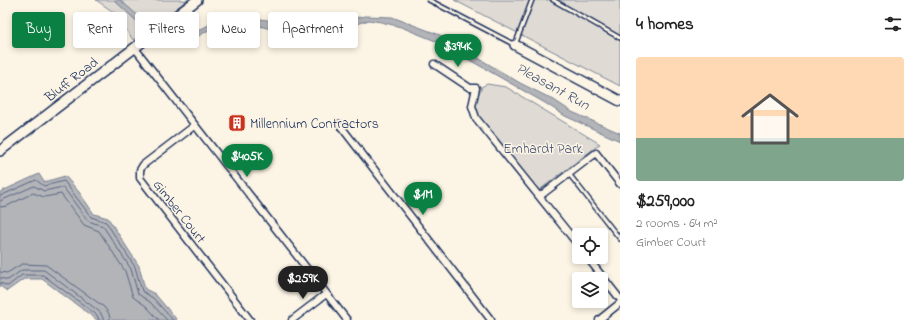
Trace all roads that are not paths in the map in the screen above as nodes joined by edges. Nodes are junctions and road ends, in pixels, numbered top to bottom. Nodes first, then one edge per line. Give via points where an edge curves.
1 (197, 0) edge
2 (430, 0) edge
3 (532, 0) edge
4 (553, 0) edge
5 (620, 38) edge
6 (515, 45) junction
7 (134, 48) junction
8 (434, 64) dead end
9 (620, 101) edge
10 (339, 124) dead end
11 (194, 126) junction
12 (0, 151) edge
13 (569, 174) junction
14 (620, 184) edge
15 (540, 196) junction
16 (572, 237) edge
17 (620, 239) edge
18 (592, 264) edge
19 (326, 294) junction
20 (620, 299) edge
21 (620, 303) edge
22 (250, 320) edge
23 (292, 320) edge
24 (347, 320) edge
25 (491, 320) edge
26 (598, 320) edge

1 - 7 main road, Bluff Road
2 - 6 lane
3 - 6 lane
4 - 5 lane
6 - 9 main road
7 - 11 street
7 - 12 main road, Bluff Road
8 - 15 street via 470,88 476,88 472,106 476,118
10 - 25 street
11 - 19 street
11 - 22 street, Gimber Court via 143,165 140,178
13 - 14 street via 596,153
13 - 15 street
13 - 17 lane
15 - 16 street
18 - 20 street
19 - 23 street
19 - 24 street
21 - 26 street

